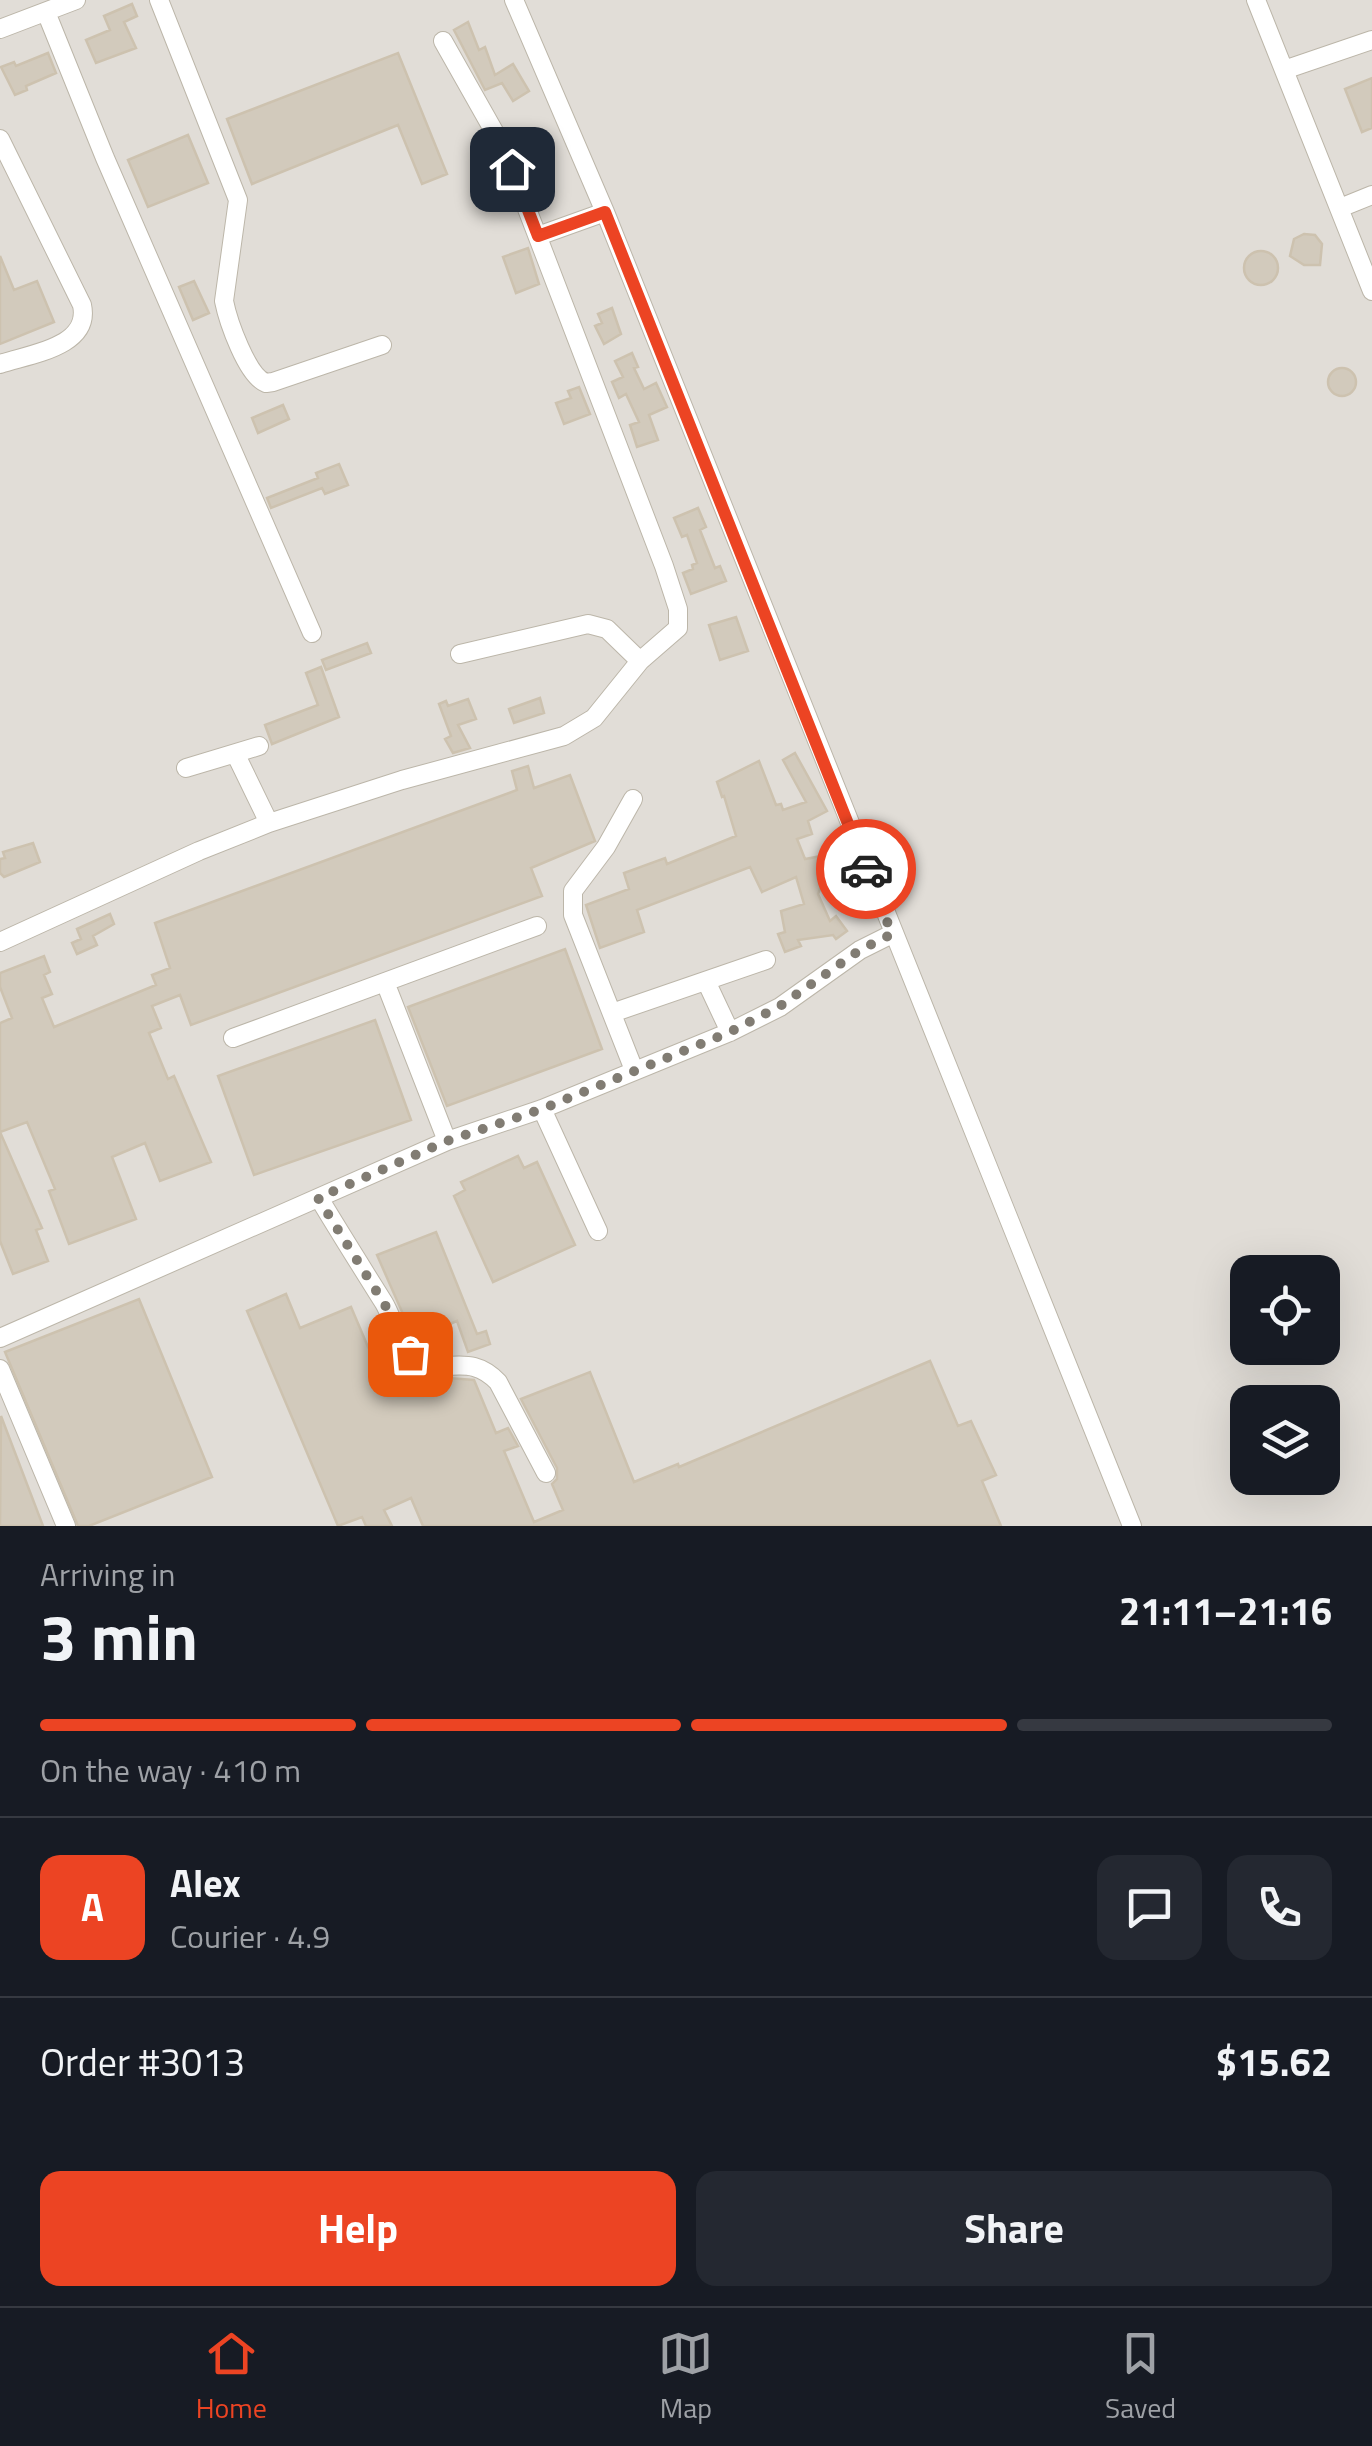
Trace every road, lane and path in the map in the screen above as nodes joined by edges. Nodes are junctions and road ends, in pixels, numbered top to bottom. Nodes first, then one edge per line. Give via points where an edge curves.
1 (76, 0) edge
2 (158, 0) edge
3 (514, 0) edge
4 (1256, 0) edge
5 (46, 12) junction
6 (0, 30) edge
7 (1372, 40) edge
8 (443, 41) dead end
9 (1284, 70) junction
10 (0, 139) edge
11 (5, 160) edge
12 (1372, 195) edge
13 (1340, 208) junction
14 (605, 212) junction
15 (538, 236) junction
16 (1372, 291) edge
17 (382, 346) dead end
18 (0, 364) edge
19 (312, 633) dead end
20 (460, 654) dead end
21 (640, 661) junction
22 (259, 746) dead end
23 (236, 755) junction
24 (186, 768) dead end
25 (632, 799) dead end
26 (269, 823) junction
27 (537, 926) dead end
28 (892, 934) junction
29 (0, 942) edge
30 (766, 960) dead end
31 (706, 981) junction
32 (384, 982) junction
33 (612, 1013) junction
34 (730, 1032) junction
35 (233, 1038) dead end
36 (634, 1070) junction
37 (542, 1109) junction
38 (447, 1141) junction
39 (318, 1198) junction
40 (598, 1231) dead end
41 (0, 1338) edge
42 (0, 1369) edge
43 (546, 1474) dead end
44 (66, 1526) edge
45 (1132, 1526) edge

1 - 5 street
2 - 17 street via 238,200 224,300 254,376 273,382
3 - 14 street
4 - 9 street
5 - 6 street
5 - 19 street
7 - 9 street
8 - 15 street via 504,149
9 - 13 street
10 - 11 street
11 - 18 street via 84,317 72,339
12 - 13 street
13 - 16 street
14 - 15 street
14 - 28 street
15 - 21 street via 680,617 678,628
20 - 21 street via 588,624 607,629
21 - 26 street via 594,718 564,736
22 - 23 street
23 - 24 street
23 - 26 street
25 - 33 street via 572,902
26 - 29 street
27 - 32 street
28 - 34 street
28 - 45 street
30 - 31 street
31 - 33 street
31 - 34 street
32 - 35 street
32 - 38 street
33 - 36 street
34 - 36 street
36 - 37 street
37 - 38 street
37 - 40 street
38 - 39 street
39 - 41 street
39 - 43 street via 410,1354 422,1363 486,1370
42 - 44 street

